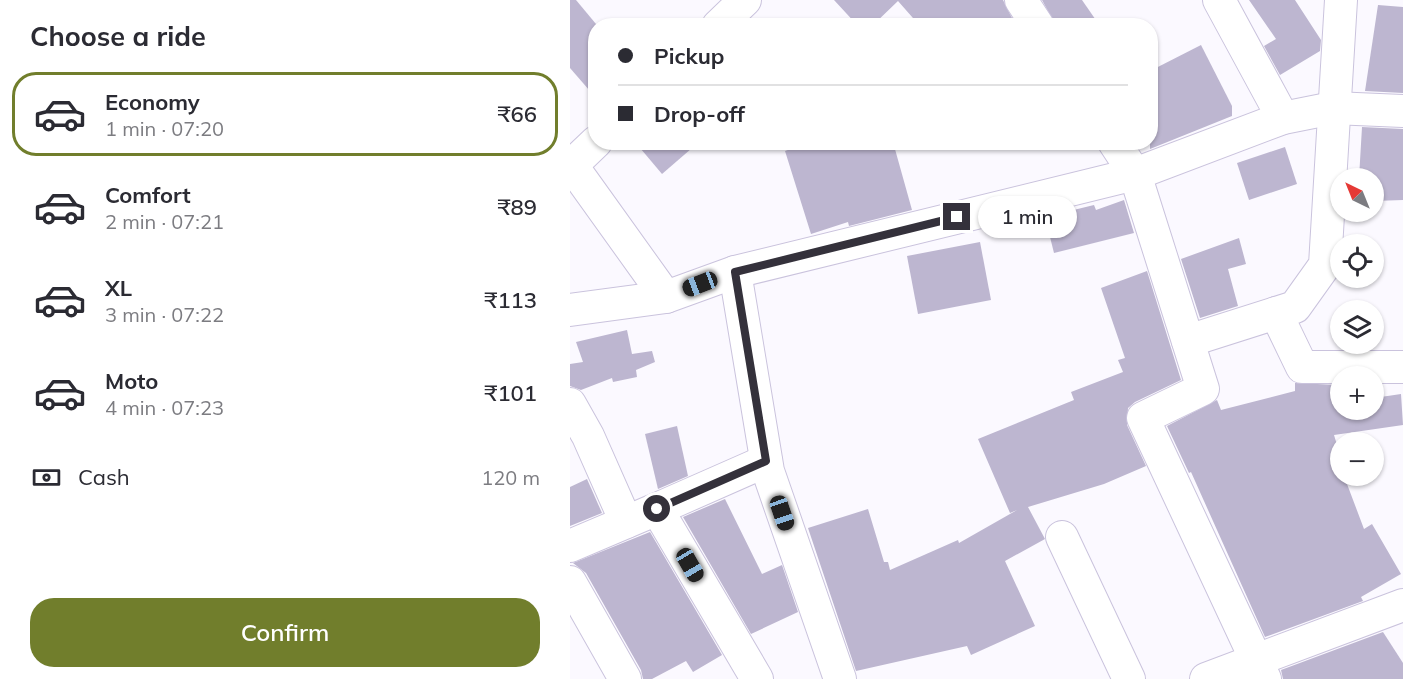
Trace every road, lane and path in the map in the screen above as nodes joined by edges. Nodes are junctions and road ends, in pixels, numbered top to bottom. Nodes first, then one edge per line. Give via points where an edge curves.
1 (745, 0) edge
2 (1021, 0) edge
3 (1219, 0) edge
4 (1341, 0) edge
5 (726, 18) edge
6 (1033, 18) edge
7 (1333, 108) junction
8 (1403, 111) edge
9 (1283, 118) junction
10 (588, 149) edge
11 (1119, 150) edge
12 (571, 164) edge
13 (1134, 174) junction
14 (735, 272) junction
15 (666, 297) junction
16 (570, 310) edge
17 (1276, 313) junction
18 (1188, 341) junction
19 (1403, 367) edge
20 (570, 404) edge
21 (766, 461) junction
22 (657, 509) junction
23 (626, 522) junction
24 (1062, 537) dead end
25 (570, 546) edge
26 (570, 582) edge
27 (1403, 605) edge
28 (1261, 668) edge
29 (625, 679) edge
30 (757, 679) edge
31 (840, 679) edge
32 (1130, 679) edge
33 (1206, 679) edge

1 - 5 street
2 - 6 street
3 - 9 street
4 - 7 street
7 - 8 street
7 - 9 street
7 - 17 street via 1325,265 1295,307
9 - 13 street
10 - 12 street
11 - 13 street
12 - 15 street
13 - 14 street
13 - 18 street
14 - 15 street
14 - 21 street
15 - 16 street
17 - 18 street
17 - 19 street via 1302,367
18 - 28 street via 1203,389 1143,418
20 - 23 street
21 - 22 street
21 - 31 street
22 - 23 street
22 - 30 street
23 - 25 street
24 - 32 street
26 - 29 street
27 - 28 street
28 - 33 street

